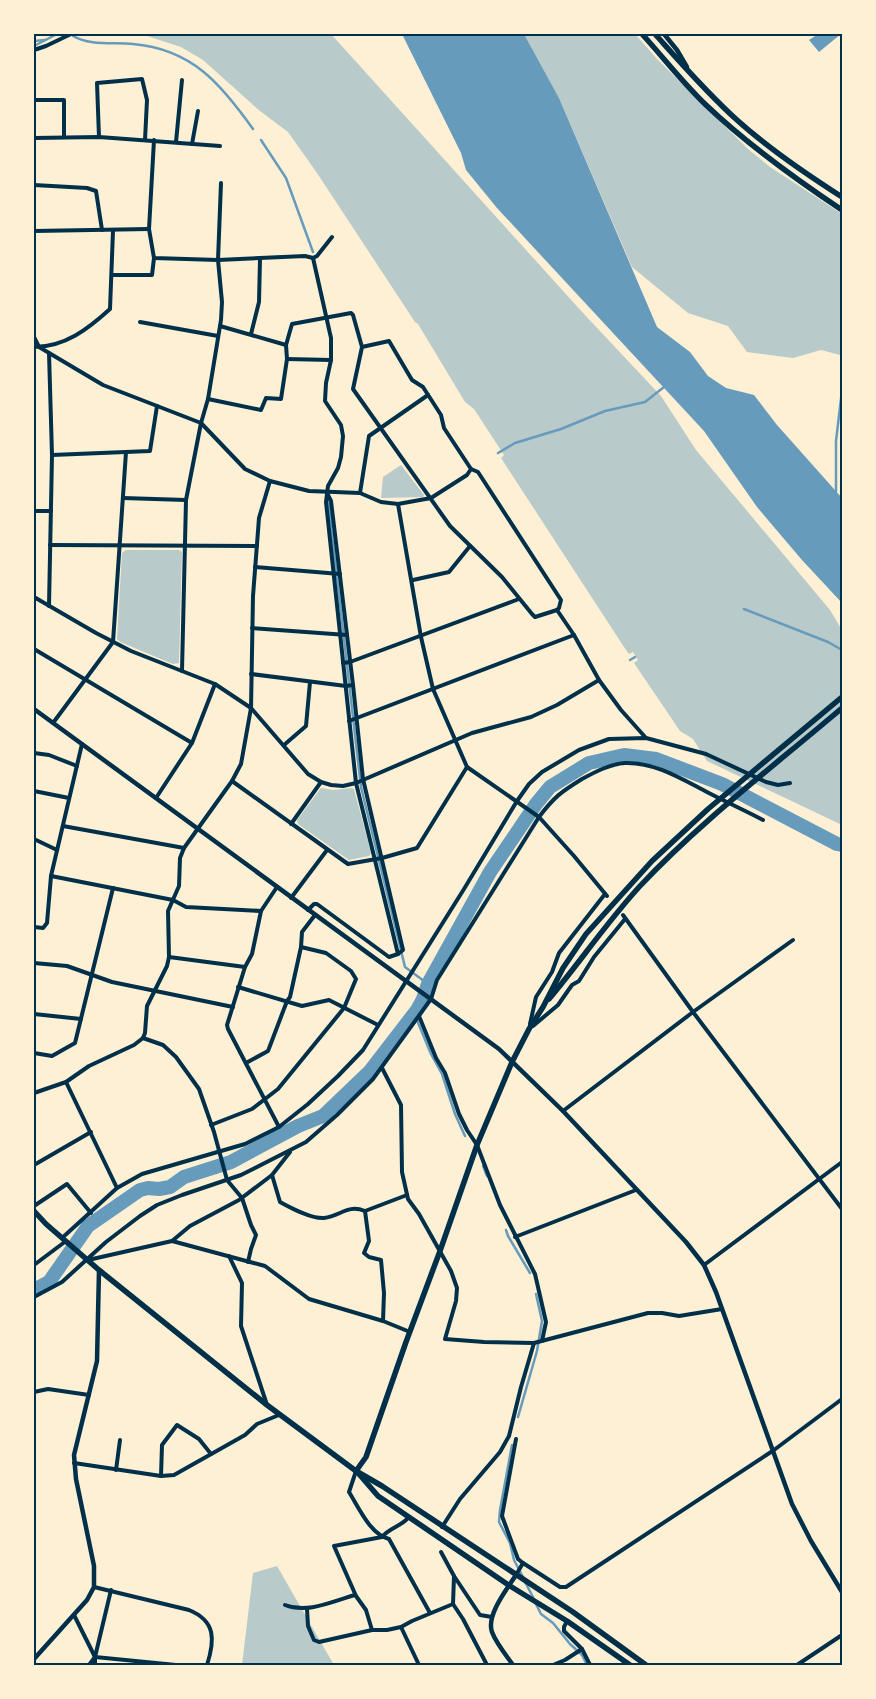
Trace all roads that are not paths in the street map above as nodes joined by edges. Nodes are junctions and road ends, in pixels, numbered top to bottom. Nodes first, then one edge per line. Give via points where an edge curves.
1 (71, 34) edge
2 (642, 34) edge
3 (655, 34) edge
4 (664, 34) edge
5 (34, 50) edge
6 (691, 74) junction
7 (182, 80) dead end
8 (34, 100) edge
9 (198, 110) dead end
10 (64, 136) junction
11 (99, 136) junction
12 (34, 138) edge
13 (145, 140) junction
14 (154, 140) junction
15 (176, 142) junction
16 (192, 144) junction
17 (220, 146) dead end
18 (221, 183) dead end
19 (34, 185) edge
20 (842, 198) edge
21 (842, 210) edge
22 (149, 229) junction
23 (102, 230) junction
24 (34, 231) edge
25 (113, 231) junction
26 (332, 237) dead end
27 (154, 258) junction
28 (313, 258) junction
29 (260, 259) junction
30 (218, 260) junction
31 (112, 275) junction
32 (328, 317) junction
33 (140, 322) dead end
34 (220, 326) junction
35 (251, 334) junction
36 (218, 336) junction
37 (34, 337) edge
38 (286, 345) junction
39 (34, 347) edge
40 (39, 347) junction
41 (362, 347) junction
42 (49, 353) junction
43 (287, 359) junction
44 (331, 360) junction
45 (428, 395) junction
46 (208, 399) junction
47 (157, 406) junction
48 (201, 423) junction
49 (381, 428) junction
50 (126, 452) junction
51 (52, 455) junction
52 (471, 469) junction
53 (270, 481) junction
54 (327, 493) junction
55 (360, 494) junction
56 (123, 498) junction
57 (431, 498) junction
58 (186, 500) junction
59 (398, 504) junction
60 (34, 511) edge
61 (51, 511) junction
62 (50, 545) junction
63 (120, 545) junction
64 (185, 545) junction
65 (257, 546) junction
66 (470, 546) junction
67 (255, 567) junction
68 (333, 574) junction
69 (340, 574) junction
70 (412, 580) junction
71 (34, 596) edge
72 (519, 599) junction
73 (49, 606) junction
74 (557, 610) junction
75 (252, 628) junction
76 (574, 634) junction
77 (347, 635) junction
78 (340, 636) junction
79 (421, 637) junction
80 (113, 642) junction
81 (34, 649) edge
82 (343, 662) junction
83 (350, 662) junction
84 (182, 671) junction
85 (251, 674) junction
86 (85, 679) junction
87 (599, 680) junction
88 (310, 682) junction
89 (215, 684) junction
90 (354, 685) junction
91 (346, 686) junction
92 (433, 689) junction
93 (842, 696) edge
94 (251, 708) junction
95 (842, 708) edge
96 (34, 709) edge
97 (357, 718) junction
98 (349, 721) junction
99 (53, 723) junction
100 (646, 738) junction
101 (456, 740) junction
102 (192, 743) junction
103 (82, 744) junction
104 (284, 745) junction
105 (34, 753) edge
106 (77, 766) junction
107 (467, 767) junction
108 (363, 779) junction
109 (232, 781) junction
110 (321, 782) junction
111 (356, 783) junction
112 (790, 783) dead end
113 (34, 791) edge
114 (69, 798) junction
115 (156, 798) junction
116 (517, 801) junction
117 (539, 817) junction
118 (763, 820) dead end
119 (291, 824) junction
120 (63, 826) junction
121 (198, 828) junction
122 (34, 839) edge
123 (184, 848) junction
124 (57, 850) junction
125 (327, 850) junction
126 (382, 858) junction
127 (374, 859) junction
128 (51, 876) junction
129 (277, 887) junction
130 (113, 888) junction
131 (291, 898) junction
132 (173, 900) junction
133 (308, 910) junction
134 (261, 911) junction
135 (315, 915) junction
136 (34, 927) edge
137 (792, 940) dead end
138 (301, 947) junction
139 (398, 954) junction
140 (169, 957) junction
141 (34, 963) edge
142 (245, 967) junction
143 (92, 975) junction
144 (405, 981) junction
145 (238, 988) junction
146 (155, 990) junction
147 (431, 999) junction
148 (287, 1001) junction
149 (233, 1007) junction
150 (543, 1007) junction
151 (344, 1008) junction
152 (693, 1012) junction
153 (34, 1014) edge
154 (419, 1016) junction
155 (81, 1020) junction
156 (378, 1025) junction
157 (529, 1029) junction
158 (143, 1038) junction
159 (34, 1053) edge
160 (512, 1062) junction
161 (246, 1063) junction
162 (382, 1068) junction
163 (66, 1082) junction
164 (34, 1093) edge
165 (265, 1100) junction
166 (563, 1110) junction
167 (211, 1125) junction
168 (279, 1127) junction
169 (91, 1132) junction
170 (477, 1144) junction
171 (292, 1150) junction
172 (219, 1152) junction
173 (842, 1162) edge
174 (34, 1165) edge
175 (272, 1176) junction
176 (820, 1179) junction
177 (227, 1180) junction
178 (117, 1188) junction
179 (636, 1190) junction
180 (407, 1195) junction
181 (242, 1198) junction
182 (34, 1206) edge
183 (842, 1209) edge
184 (34, 1211) edge
185 (365, 1211) junction
186 (91, 1213) junction
187 (515, 1237) junction
188 (66, 1241) junction
189 (172, 1241) junction
190 (440, 1251) junction
191 (229, 1256) junction
192 (87, 1258) junction
193 (248, 1262) junction
194 (34, 1265) edge
195 (704, 1265) junction
196 (99, 1270) junction
197 (34, 1297) edge
198 (722, 1309) junction
199 (384, 1321) junction
200 (410, 1332) junction
201 (542, 1341) junction
202 (534, 1343) junction
203 (34, 1392) edge
204 (89, 1395) junction
205 (842, 1399) edge
206 (267, 1405) junction
207 (279, 1415) junction
208 (516, 1439) dead end
209 (120, 1440) dead end
210 (774, 1450) junction
211 (211, 1454) junction
212 (74, 1463) junction
213 (116, 1470) junction
214 (356, 1471) junction
215 (161, 1476) junction
216 (409, 1517) junction
217 (442, 1527) junction
218 (382, 1537) junction
219 (441, 1552) dead end
220 (524, 1563) junction
221 (516, 1575) junction
222 (454, 1576) junction
223 (510, 1586) junction
224 (94, 1587) junction
225 (111, 1590) junction
226 (842, 1592) edge
227 (355, 1595) junction
228 (453, 1604) junction
229 (285, 1605) dead end
230 (307, 1609) junction
231 (430, 1613) junction
232 (74, 1615) junction
233 (492, 1617) junction
234 (568, 1621) junction
235 (401, 1628) junction
236 (372, 1630) junction
237 (842, 1635) edge
238 (582, 1649) junction
239 (95, 1657) junction
240 (34, 1659) edge
241 (89, 1665) edge
242 (95, 1665) edge
243 (176, 1665) edge
244 (207, 1665) edge
245 (419, 1665) edge
246 (487, 1665) edge
247 (513, 1665) edge
248 (553, 1665) edge
249 (590, 1665) edge
250 (630, 1665) edge
251 (646, 1665) edge
252 (797, 1665) edge

1 - 5 street
2 - 21 main road via 729,126 781,168
3 - 6 main road
4 - 6 street
6 - 20 main road via 738,121
7 - 15 street
8 - 10 street via 64,100
9 - 16 street
10 - 11 street
10 - 12 street
11 - 13 street
11 - 13 street via 97,83 142,79 146,100
13 - 14 street
14 - 15 street
14 - 22 street
15 - 16 street
16 - 17 street
18 - 30 street
19 - 23 street via 96,191
22 - 25 street
22 - 27 street
23 - 24 street
23 - 25 street
25 - 31 street
26 - 28 street
27 - 30 street
27 - 31 street via 152,276
28 - 29 street
28 - 32 street
29 - 30 street
29 - 35 street via 259,302
30 - 34 street via 222,302
31 - 40 street via 110,309 78,336
32 - 38 street via 292,324
32 - 41 street via 351,313
32 - 44 street
33 - 36 street
34 - 35 street
34 - 36 street
35 - 38 street
36 - 46 street
37 - 40 street
38 - 43 street
39 - 40 street
40 - 42 street
41 - 45 street via 389,341 412,380
41 - 49 street via 353,389
42 - 47 street via 103,385
42 - 51 street
43 - 44 street
43 - 46 street via 281,398 266,398 261,410
44 - 54 street via 325,401 341,425 343,447
45 - 49 street
45 - 52 street via 441,415 444,428
46 - 48 street
47 - 48 street
47 - 50 street via 150,451
48 - 53 street via 245,469
48 - 58 street
49 - 55 street via 369,436
49 - 57 street
50 - 51 street
50 - 56 street
51 - 61 street
52 - 57 street
52 - 74 street via 478,472 561,600
53 - 54 street via 310,492
53 - 65 street via 259,518
54 - 55 street
54 - 68 street
54 - 69 street via 331,501
55 - 59 street
56 - 58 street
56 - 63 street
57 - 59 street
57 - 66 street via 450,526
58 - 64 street
59 - 70 street
60 - 61 street
61 - 62 street
62 - 63 street
62 - 73 street
63 - 64 street
63 - 80 street
64 - 65 street
64 - 84 street
65 - 67 street
66 - 70 street via 449,572
66 - 72 street
67 - 68 street
67 - 75 street
68 - 69 street
68 - 78 street
69 - 77 street
70 - 79 street
71 - 73 street
72 - 74 street via 535,617
72 - 79 street
73 - 80 street
74 - 76 street
75 - 78 street
75 - 85 street
76 - 87 street
76 - 92 street
77 - 78 street
77 - 83 street
78 - 82 street
79 - 83 street
79 - 92 street
80 - 84 street
80 - 86 street
81 - 86 street
82 - 83 street
82 - 91 street
83 - 90 street
84 - 89 street
85 - 88 street
85 - 94 street
86 - 99 street
86 - 102 street
87 - 100 street
87 - 101 street via 531,717
88 - 91 street
88 - 104 street via 306,726
89 - 94 street
89 - 102 street
90 - 91 street
90 - 97 street
91 - 98 street
92 - 97 street
92 - 101 street
93 - 150 main road via 708,809 652,861 586,934 563,968
94 - 104 street
94 - 109 street via 240,764
95 - 150 main road via 713,816 640,886
96 - 99 street
97 - 98 street
97 - 108 street
98 - 111 street
99 - 103 street
100 - 112 street via 706,754 766,782
100 - 116 street via 609,739 579,750 542,772
101 - 107 street
101 - 108 street
102 - 115 street
103 - 106 street
103 - 115 street
104 - 110 street via 308,774
105 - 106 street
106 - 114 street
107 - 116 street
107 - 126 street via 417,848
108 - 111 street
108 - 126 street
109 - 119 street
109 - 121 street
110 - 111 street via 331,786
110 - 119 street
111 - 127 street
113 - 114 street
114 - 120 street
115 - 121 street
116 - 117 street
116 - 144 street
117 - 118 street via 556,796 594,772 623,763 667,771
117 - 147 street via 437,980
117 - 157 street via 606,895 559,953 552,972 536,997
119 - 125 street
120 - 123 street
120 - 124 street
121 - 123 street
121 - 129 street
122 - 124 street
123 - 132 street via 180,858 179,886
124 - 128 street
125 - 127 street via 348,864
125 - 131 street
126 - 127 street
126 - 139 street via 403,950
127 - 139 street
128 - 130 street
128 - 136 street via 47,923 43,928
129 - 131 street
129 - 134 street
130 - 132 street
130 - 143 street
131 - 133 street
132 - 134 street via 186,907
132 - 140 street via 168,911
133 - 135 street
133 - 139 street via 317,904 389,956
134 - 142 street via 252,954
135 - 138 street via 302,932
135 - 144 street
137 - 152 street
138 - 148 street
138 - 151 street via 326,953 356,979
140 - 142 street
140 - 146 street
141 - 143 street via 67,966
142 - 145 street
143 - 146 street
143 - 155 street
144 - 147 street
144 - 156 street
145 - 148 street
145 - 149 street
146 - 149 street
146 - 158 street via 147,1006
147 - 154 street
147 - 160 street
148 - 151 street via 302,1006 329,1000
148 - 161 street via 268,1051
149 - 161 street via 228,1029
150 - 157 main road
151 - 156 street
151 - 165 street via 278,1089
152 - 157 street via 624,917 579,981 572,985 558,1005
152 - 166 street
152 - 176 street
153 - 155 street
154 - 162 street
154 - 170 street via 466,1130
155 - 159 street via 75,1043 52,1056
156 - 168 street via 363,1050 338,1076
157 - 160 main road
158 - 163 street
158 - 167 street via 163,1045 176,1057 199,1089
160 - 166 street
160 - 170 main road
161 - 165 street
162 - 171 street via 337,1114
162 - 180 street via 401,1105 402,1172
163 - 164 street
163 - 169 street
165 - 167 street via 252,1109
165 - 168 street
166 - 179 street
167 - 172 street
168 - 172 street via 245,1144
169 - 174 street
169 - 178 street
170 - 187 street
170 - 190 main road
171 - 175 street
171 - 177 street
172 - 177 street
172 - 178 street via 142,1174
173 - 176 street
175 - 181 street
175 - 185 street via 280,1202 306,1214 323,1218 355,1208
176 - 183 street
176 - 195 street
177 - 181 street
177 - 192 street via 157,1206
178 - 186 street
179 - 187 street
179 - 195 street
180 - 185 street
180 - 190 street
181 - 189 street via 190,1226
181 - 193 street via 256,1235
182 - 186 street via 67,1184
184 - 188 main road
185 - 199 street via 369,1241 364,1253 381,1260
186 - 188 street
187 - 201 street via 535,1274 546,1322
188 - 192 main road
188 - 194 street
189 - 191 street
189 - 192 street
190 - 200 main road
190 - 202 street via 457,1288 445,1339
191 - 193 street
191 - 206 street via 242,1283 241,1326
192 - 196 main road
192 - 197 street via 62,1282
193 - 199 street via 265,1266 309,1299
195 - 198 street
196 - 204 street via 97,1361
196 - 206 main road
198 - 201 street via 679,1316 648,1314
198 - 210 street
199 - 200 street
200 - 214 main road via 366,1457
201 - 202 street
202 - 217 street via 509,1436
203 - 204 street via 48,1389
204 - 212 street via 77,1436
205 - 210 street
206 - 207 main road
207 - 211 street via 257,1424 245,1435
207 - 214 main road
208 - 220 street via 502,1516 518,1559
209 - 213 street
210 - 220 street via 566,1587 560,1587
210 - 226 street via 792,1504
211 - 215 street via 174,1475
211 - 215 street via 199,1439 177,1425 162,1445
212 - 213 street
212 - 224 street via 94,1566
213 - 215 street
214 - 216 main road via 378,1496
214 - 217 main road
214 - 218 street via 349,1492
216 - 218 street
216 - 223 main road
217 - 221 main road
218 - 227 street via 334,1546
218 - 231 street via 389,1539
219 - 222 street
220 - 221 street
221 - 223 street
221 - 251 main road
222 - 228 street
222 - 233 street via 480,1615
223 - 233 street
223 - 234 main road
224 - 225 street
224 - 232 street via 88,1600
225 - 239 street
225 - 244 street via 189,1610 204,1618 212,1640
227 - 230 street
227 - 236 street via 366,1610
228 - 231 street
228 - 246 street
229 - 230 street
230 - 236 street via 308,1626 314,1640 319,1642
231 - 235 street
232 - 239 street
232 - 240 street
233 - 247 street via 492,1632
234 - 238 street via 564,1631
234 - 250 main road
235 - 236 street
235 - 245 street
237 - 252 street
238 - 248 street
238 - 249 street
239 - 241 street
239 - 242 street
239 - 243 street

